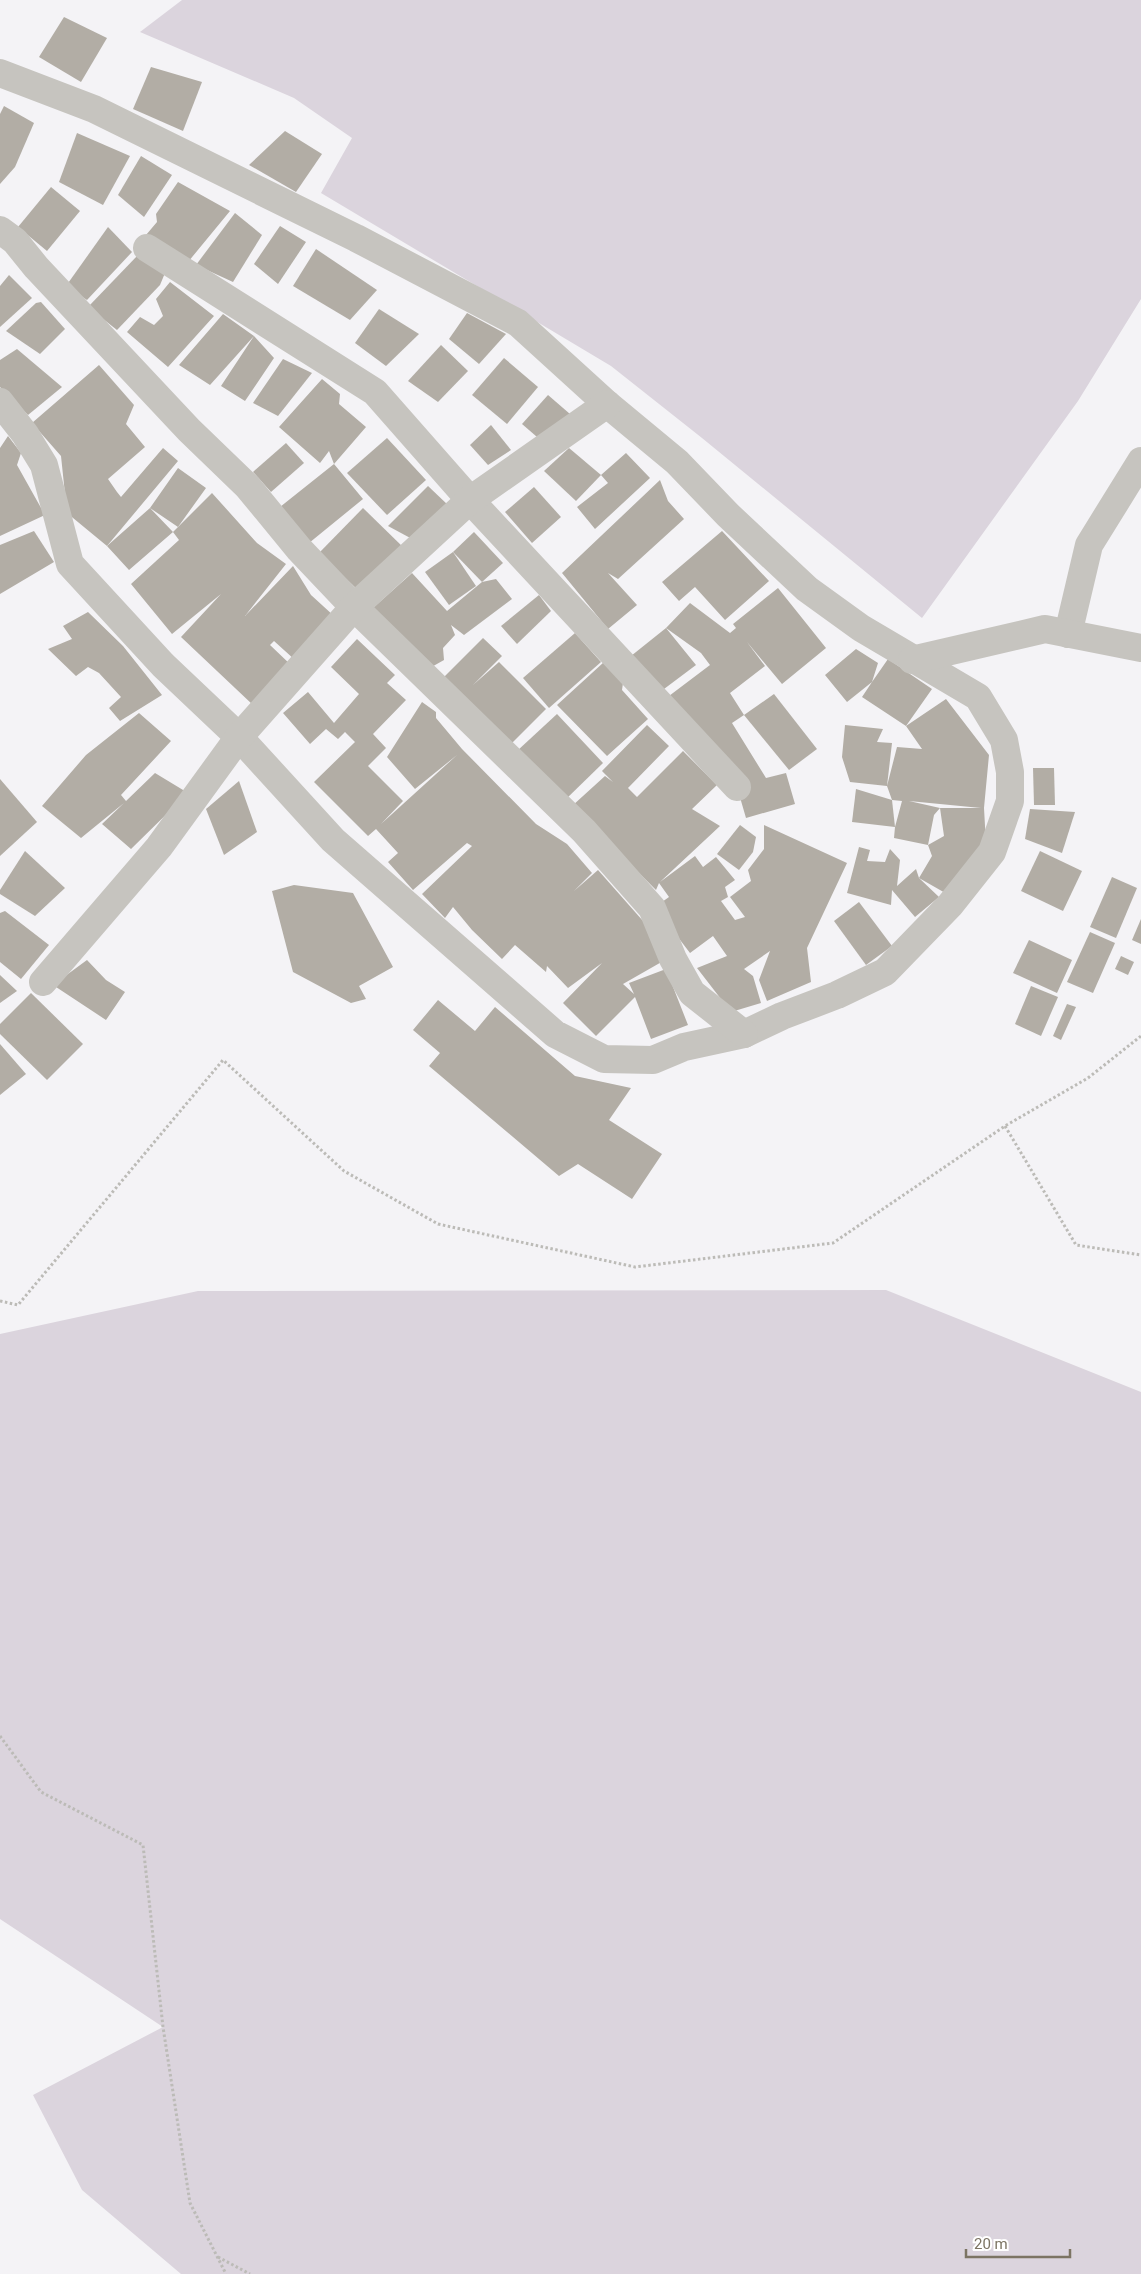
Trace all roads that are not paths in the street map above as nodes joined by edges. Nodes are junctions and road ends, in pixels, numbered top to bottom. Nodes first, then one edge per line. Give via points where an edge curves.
1 (0, 73) edge
2 (0, 230) edge
3 (147, 248) dead end
4 (0, 402) edge
5 (608, 404) junction
6 (1141, 461) edge
7 (470, 500) junction
8 (354, 607) junction
9 (1068, 634) junction
10 (1141, 648) edge
11 (912, 660) junction
12 (238, 737) junction
13 (737, 787) dead end
14 (43, 982) dead end
15 (744, 1034) junction

1 - 5 street via 94,109 356,238 518,323
2 - 8 street via 15,241 152,391 248,487 299,549
3 - 7 street via 375,392
4 - 12 street via 44,465 70,564 163,665
5 - 7 street
5 - 11 street via 677,462 807,589
6 - 9 street via 1089,545
7 - 8 street
7 - 13 street
8 - 12 street
8 - 15 street via 584,831 652,908 673,959 692,993
9 - 10 street
9 - 11 street via 1045,629
11 - 15 street via 978,697 1004,740 1010,772 1010,801 992,852 950,905 885,972
12 - 14 street via 159,847
12 - 15 street via 333,840 555,1034 604,1059 653,1060 684,1047

